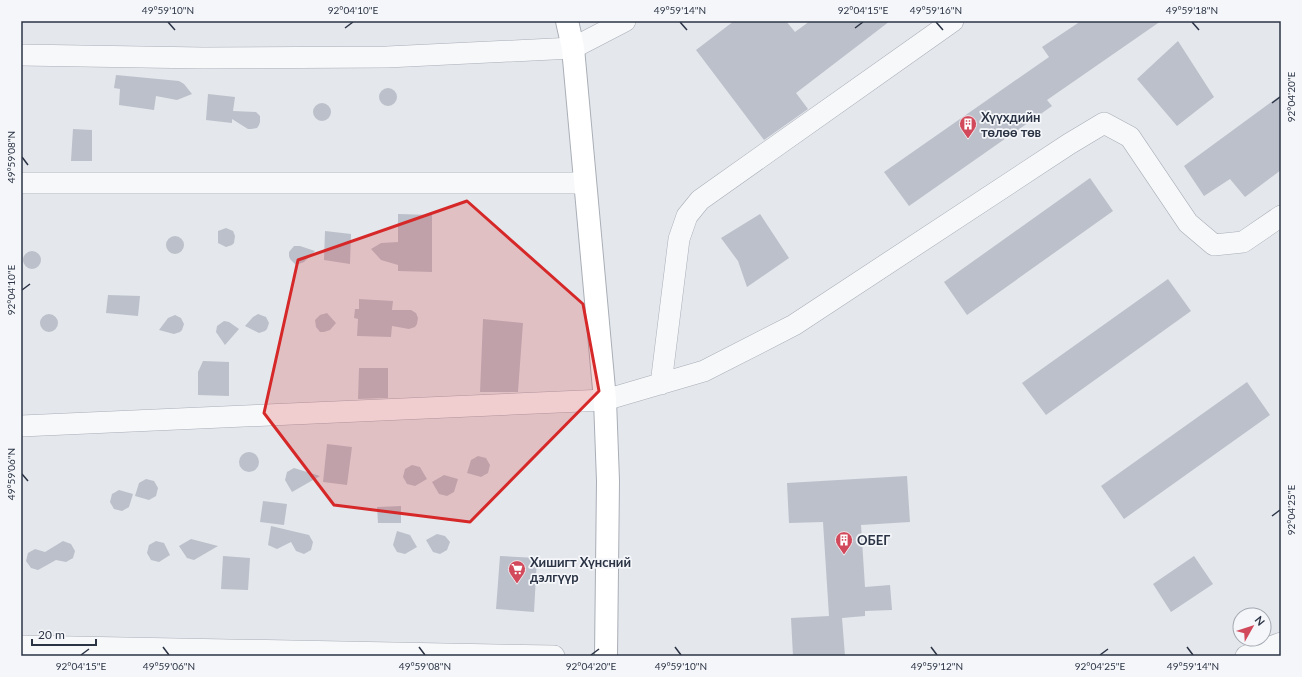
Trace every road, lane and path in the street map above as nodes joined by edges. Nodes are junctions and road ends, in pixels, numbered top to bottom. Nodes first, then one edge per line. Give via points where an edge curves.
1 (567, 21) edge
2 (625, 21) edge
3 (953, 21) edge
4 (573, 48) junction
5 (21, 55) edge
6 (21, 183) edge
7 (585, 183) junction
8 (1281, 216) edge
9 (661, 384) junction
10 (605, 400) junction
11 (21, 426) edge
12 (1281, 642) edge
13 (21, 646) edge
14 (554, 656) edge
15 (606, 656) edge
16 (1246, 656) edge

1 - 4 street
2 - 4 street
3 - 9 street via 700,200 687,216 679,239
4 - 5 street via 387,57 203,58
4 - 7 street
6 - 7 street
7 - 10 street
8 - 9 street via 1243,242 1214,245 1188,224 1130,138 1104,123 794,325 704,371
9 - 10 street
10 - 11 street
10 - 15 street via 608,481
12 - 16 street
13 - 14 street

